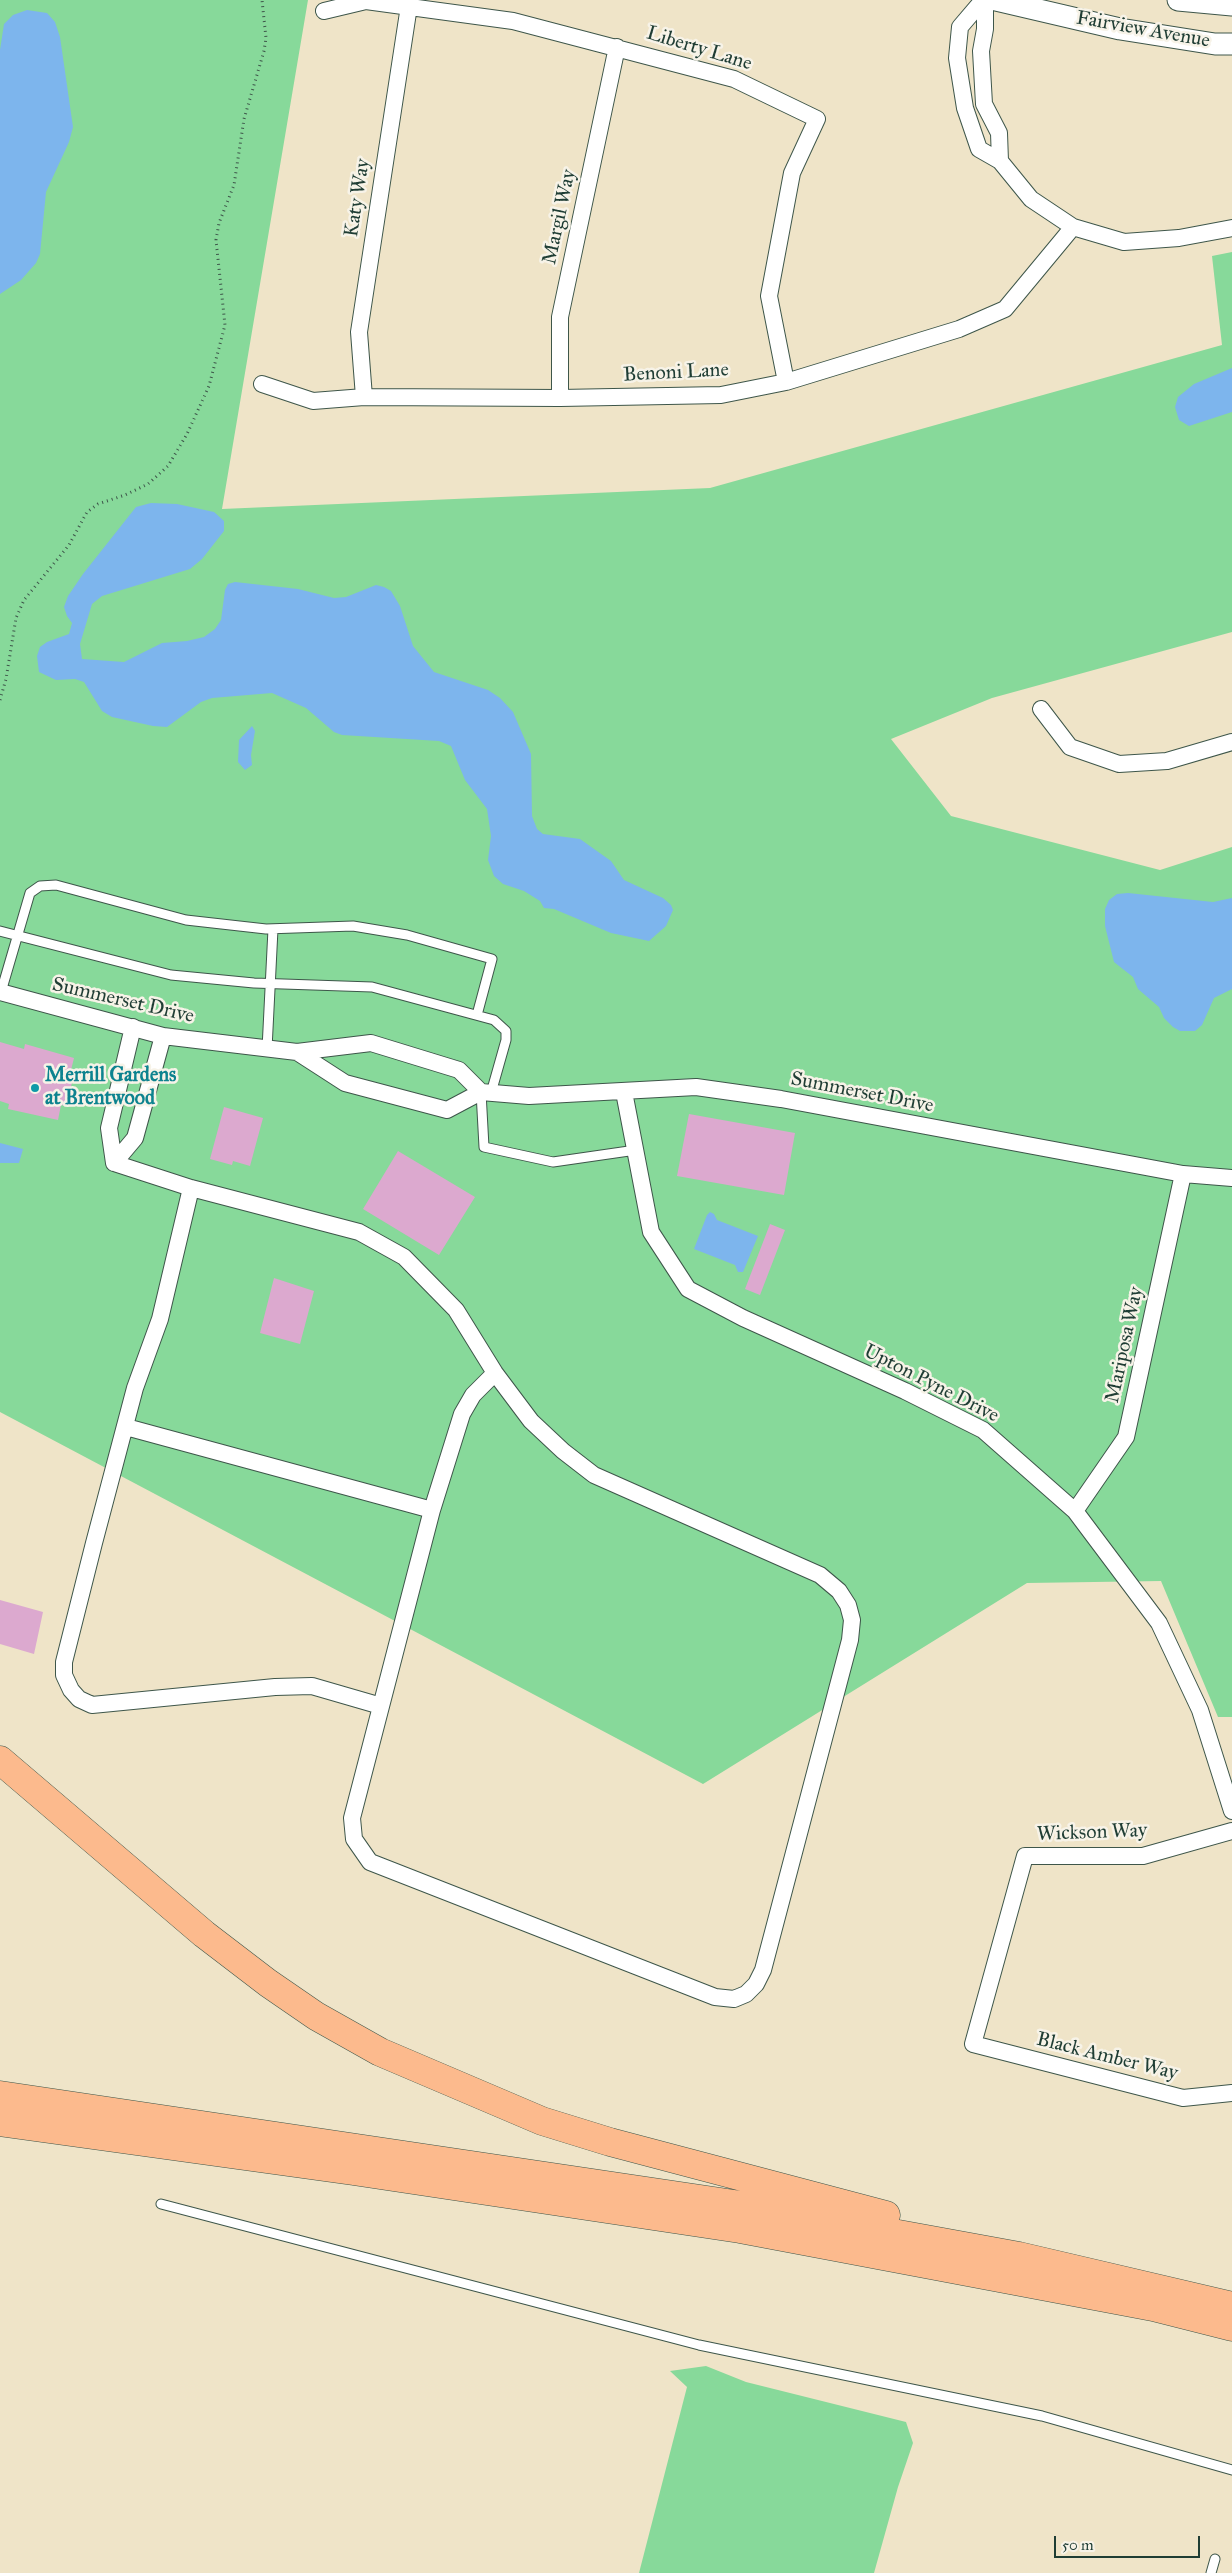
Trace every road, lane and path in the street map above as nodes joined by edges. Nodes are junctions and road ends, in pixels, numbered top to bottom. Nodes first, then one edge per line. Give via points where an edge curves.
1 (262, 0) edge
2 (984, 0) edge
3 (996, 0) edge
4 (1178, 0) edge
5 (1232, 5) edge
6 (409, 6) junction
7 (324, 11) dead end
8 (1232, 44) edge
9 (617, 47) junction
10 (984, 104) junction
11 (965, 108) junction
12 (1000, 161) junction
13 (1073, 227) junction
14 (1232, 228) edge
15 (786, 382) junction
16 (262, 384) dead end
17 (364, 397) junction
18 (560, 398) junction
19 (0, 700) edge
20 (1041, 710) dead end
21 (1232, 742) edge
22 (274, 929) junction
23 (0, 931) edge
24 (17, 935) junction
25 (269, 984) junction
26 (0, 992) edge
27 (477, 1015) junction
28 (133, 1028) junction
29 (162, 1036) junction
30 (266, 1049) junction
31 (297, 1052) junction
32 (486, 1092) junction
33 (624, 1092) junction
34 (114, 1107) junction
35 (142, 1114) junction
36 (636, 1150) junction
37 (114, 1163) junction
38 (1183, 1174) junction
39 (1232, 1178) edge
40 (191, 1188) junction
41 (495, 1373) junction
42 (126, 1427) junction
43 (432, 1510) junction
44 (1075, 1511) junction
45 (381, 1706) junction
46 (0, 1760) edge
47 (1232, 1811) edge
48 (1232, 1831) edge
49 (973, 2044) joint
50 (1232, 2093) edge
51 (0, 2095) edge
52 (0, 2122) edge
53 (161, 2204) dead end
54 (1019, 2256) junction
55 (1232, 2306) edge
56 (1232, 2327) edge
57 (1232, 2470) edge
58 (1215, 2560) dead end
59 (1211, 2573) edge

1 - 19 path via 266,38 264,51 244,119 234,186 219,223 216,240 225,325 209,386 168,466 148,484 98,504 87,512 69,545 24,600 16,618
2 - 10 street via 985,29 981,51
2 - 11 street via 960,27 957,58
3 - 8 street, Fairview Avenue via 1120,29
4 - 5 street, Fairview Avenue
6 - 7 street, Liberty Lane via 366,1
6 - 9 street, Liberty Lane via 513,21
6 - 17 street, Katy Way via 359,332
9 - 15 street, Liberty Lane via 734,79 817,119 792,173 769,296
9 - 18 street, Margil Way via 560,317
10 - 11 street
10 - 12 street via 999,133
11 - 12 street via 978,149
12 - 13 street via 1031,199
13 - 14 street via 1124,242 1179,238
13 - 15 street, Benoni Lane via 1005,309 958,328
15 - 18 street, Benoni Lane via 721,395
16 - 17 street, Benoni Lane via 313,402
17 - 18 street, Benoni Lane
20 - 21 street via 1070,747 1119,764 1167,761
22 - 24 lane via 186,920 56,885 40,886 30,893
22 - 25 lane
22 - 27 lane via 353,926 407,935 492,959
23 - 24 lane
24 - 25 lane via 171,975
24 - 26 lane
25 - 27 lane via 372,987
25 - 30 lane
26 - 28 street, Summerset Drive
27 - 32 lane via 494,1020 506,1031 506,1040
28 - 29 street, Summerset Drive
28 - 34 street
29 - 30 street, Summerset Drive
29 - 35 street
30 - 31 street, Summerset Drive
31 - 32 street, Summerset Drive via 371,1043 459,1070
31 - 32 street, Summerset Drive via 345,1083 447,1110
32 - 33 street, Summerset Drive via 529,1096
32 - 36 lane via 484,1147 553,1162
33 - 36 street, Upton Pyne Drive
33 - 38 street, Summerset Drive via 696,1087 781,1099
34 - 35 street
34 - 37 street via 109,1128
35 - 37 street via 135,1138
36 - 44 street, Upton Pyne Drive via 651,1232 688,1289 983,1430
37 - 40 street
38 - 39 street, Summerset Drive
38 - 44 street, Mariposa Way via 1126,1437
40 - 41 street via 360,1232 404,1257 456,1310
40 - 42 street via 160,1319 135,1388
41 - 43 street via 473,1395 462,1414
41 - 45 street via 531,1421 594,1475 820,1575 839,1591 848,1605 852,1620 850,1640 763,1970 756,1984 746,1994 734,1999 715,1997 370,1862 354,1839 352,1818
42 - 43 street
42 - 45 street via 64,1662 64,1675 79,1700 92,1705 312,1686
43 - 45 street
44 - 47 street, Upton Pyne Drive via 1159,1623 1200,1710
46 - 54 highway via 204,1934 316,2016 380,2052 459,2088 559,2127 871,2210
48 - 49 street, Wickson Way via 1143,1856 1026,1856
49 - 50 street, Black Amber Way via 1183,2098
51 - 54 highway via 698,2198
52 - 56 highway via 740,2229 1153,2307
53 - 57 lane via 699,2345 1042,2416
54 - 55 highway
58 - 59 lane

